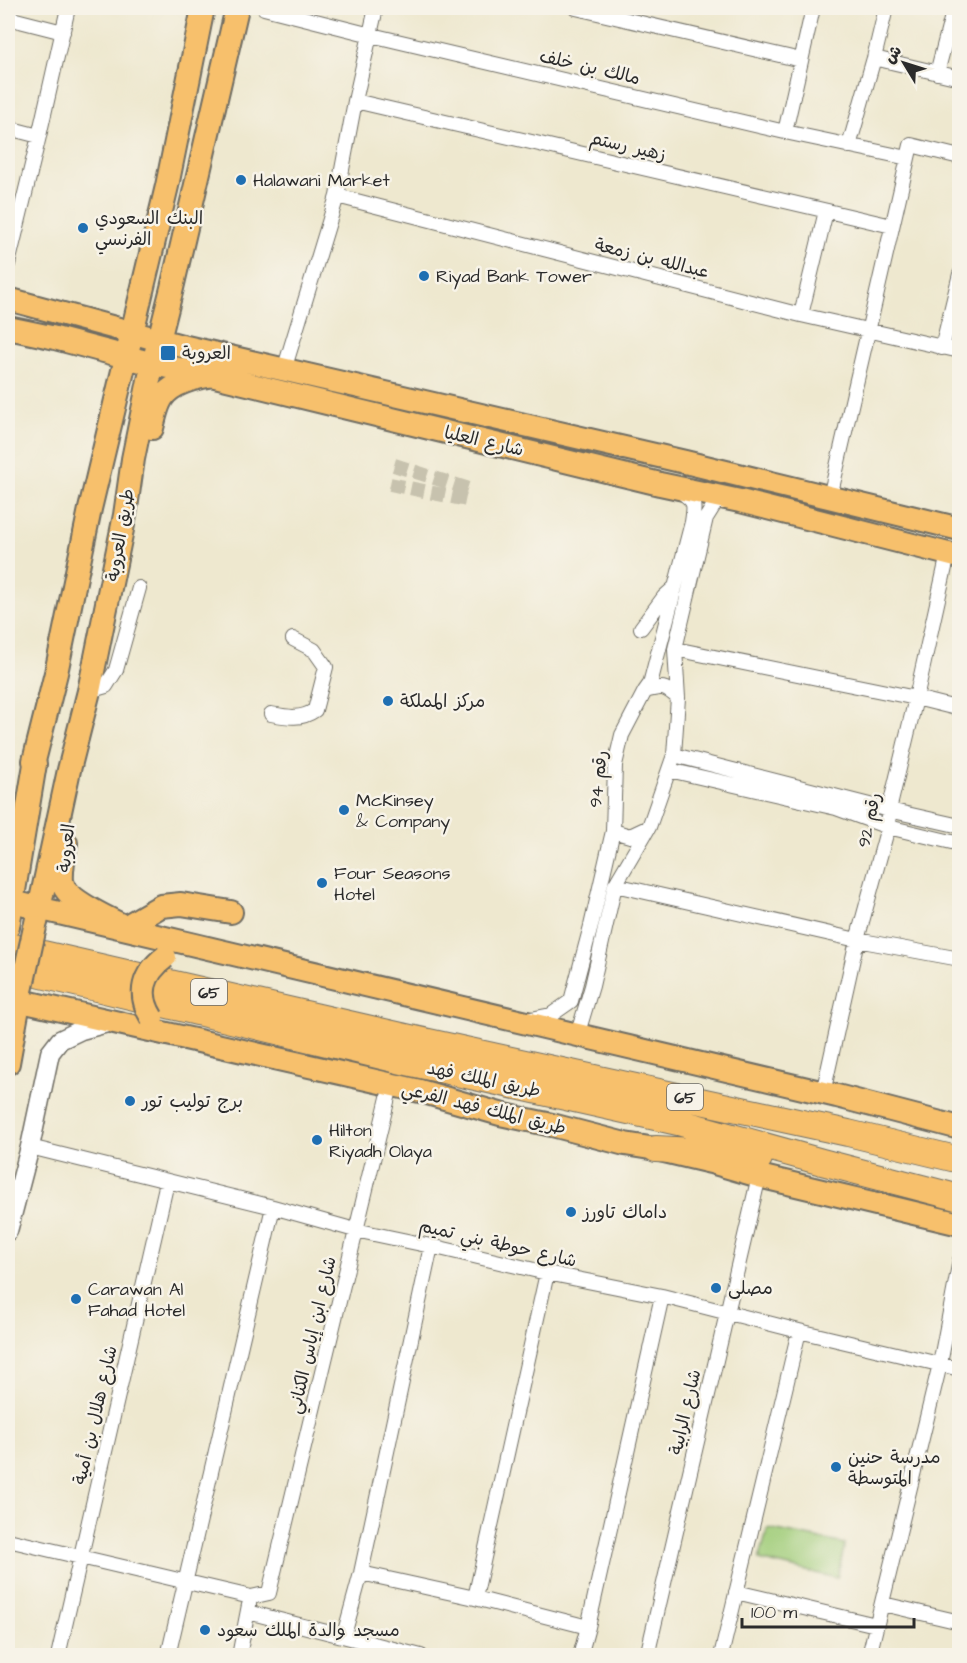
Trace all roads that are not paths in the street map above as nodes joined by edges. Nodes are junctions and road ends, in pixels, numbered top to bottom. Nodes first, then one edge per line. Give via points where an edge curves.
1 (68, 8) edge
2 (202, 8) edge
3 (237, 8) edge
4 (264, 8) edge
5 (376, 8) edge
6 (576, 8) edge
7 (813, 8) edge
8 (886, 8) edge
9 (954, 8) edge
10 (8, 18) edge
11 (63, 32) junction
12 (371, 35) junction
13 (874, 58) junction
14 (801, 60) junction
15 (937, 73) junction
16 (960, 78) edge
17 (355, 101) junction
18 (8, 128) edge
19 (785, 132) junction
20 (39, 136) junction
21 (849, 146) junction
22 (909, 152) junction
23 (960, 157) edge
24 (337, 196) junction
25 (826, 211) junction
26 (892, 226) junction
27 (8, 264) edge
28 (960, 274) edge
29 (8, 299) edge
30 (801, 315) junction
31 (8, 328) edge
32 (868, 330) junction
33 (132, 333) junction
34 (159, 340) junction
35 (942, 348) junction
36 (960, 351) edge
37 (125, 357) junction
38 (153, 364) junction
39 (284, 370) junction
40 (211, 375) junction
41 (747, 478) junction
42 (676, 488) junction
43 (830, 497) junction
44 (740, 501) junction
45 (125, 515) junction
46 (960, 529) edge
47 (954, 556) edge
48 (675, 587) junction
49 (139, 588) dead end
50 (641, 628) dead end
51 (293, 639) dead end
52 (675, 649) junction
53 (89, 691) junction
54 (645, 691) junction
55 (678, 698) junction
56 (916, 698) junction
57 (960, 709) edge
58 (271, 714) dead end
59 (674, 755) junction
60 (34, 760) junction
61 (69, 770) junction
62 (669, 770) junction
63 (889, 810) junction
64 (960, 826) edge
65 (649, 827) junction
66 (888, 827) junction
67 (613, 831) junction
68 (960, 844) edge
69 (8, 856) edge
70 (615, 885) junction
71 (231, 912) dead end
72 (37, 918) junction
73 (9, 919) edge
74 (591, 926) junction
75 (125, 927) junction
76 (857, 940) junction
77 (210, 949) junction
78 (960, 959) edge
79 (8, 967) edge
80 (592, 986) junction
81 (16, 997) edge
82 (522, 1021) junction
83 (111, 1022) junction
84 (577, 1036) junction
85 (187, 1038) junction
86 (8, 1063) edge
87 (391, 1085) junction
88 (823, 1093) junction
89 (960, 1128) edge
90 (868, 1138) junction
91 (960, 1144) edge
92 (30, 1147) junction
93 (656, 1149) junction
94 (960, 1160) edge
95 (822, 1162) junction
96 (759, 1176) junction
97 (167, 1182) junction
98 (960, 1198) edge
99 (273, 1207) junction
100 (960, 1224) edge
101 (8, 1228) edge
102 (355, 1230) junction
103 (431, 1246) junction
104 (960, 1260) edge
105 (547, 1274) junction
106 (662, 1296) junction
107 (727, 1311) junction
108 (799, 1331) junction
109 (940, 1364) junction
110 (960, 1369) edge
111 (8, 1540) edge
112 (81, 1557) junction
113 (361, 1573) junction
114 (185, 1581) junction
115 (735, 1592) junction
116 (250, 1597) junction
117 (475, 1598) junction
118 (883, 1604) junction
119 (248, 1612) junction
120 (960, 1622) edge
121 (876, 1625) junction
122 (588, 1627) junction
123 (344, 1635) junction
124 (58, 1656) edge
125 (168, 1656) edge
126 (239, 1656) edge
127 (421, 1656) edge
128 (580, 1656) edge
129 (647, 1656) edge
130 (721, 1656) edge
131 (869, 1656) edge

1 - 11 street
2 - 33 main road, طريق العروبة via 167,186
3 - 34 main road, طريق العروبة
4 - 12 street, مالك بن خلف
5 - 12 street
6 - 14 street
7 - 14 street
8 - 13 street
9 - 15 street
10 - 11 street
11 - 20 street
12 - 17 street
12 - 19 street, مالك بن خلف
13 - 15 street
13 - 21 street
14 - 19 street
15 - 16 street
17 - 24 street
17 - 25 street, زهير رستم
18 - 20 street
19 - 21 street, مالك بن خلف
20 - 27 street
21 - 22 street, مالك بن خلف
22 - 23 street, مالك بن خلف
22 - 26 street
24 - 30 street, عبدالله بن زمعة
24 - 39 street
25 - 26 street, زهير رستم
25 - 30 street
26 - 32 street
28 - 35 street
29 - 33 main road, شارع العليا
30 - 32 street, عبدالله بن زمعة
31 - 37 main road, شارع العليا
32 - 35 street, عبدالله بن زمعة
32 - 43 street
33 - 34 main road, شارع العليا
33 - 37 main road, طريق العروبة
34 - 38 main road, طريق العروبة
34 - 39 main road, شارع العليا
35 - 36 street, عبدالله بن زمعة
37 - 38 main road, شارع العليا
37 - 60 main road, طريق العروبة
38 - 40 main road, شارع العليا
38 - 45 main road, طريق العروبة
39 - 41 main road, شارع العليا
40 - 42 main road, شارع العليا
40 - 45 main road via 189,380 162,397 134,501
41 - 43 main road, شارع العليا
41 - 44 main road via 731,481 724,488 730,497
42 - 44 main road, شارع العليا
42 - 48 street, رقم 94 via 694,505
43 - 46 main road, شارع العليا
44 - 47 main road, شارع العليا
44 - 52 street via 716,502 706,518
45 - 53 main road, طريق العروبة
47 - 56 street, رقم 92
48 - 50 street
48 - 54 street, رقم 94
49 - 53 street via 116,670 106,686
51 - 58 street via 314,650 326,667 315,710 303,717
52 - 55 street
52 - 56 street
53 - 61 main road, طريق العروبة
54 - 55 street via 659,687
54 - 67 street, رقم 94 via 622,735 615,765
55 - 59 street
56 - 57 street
56 - 63 street, رقم 92
59 - 62 street
59 - 63 street
60 - 69 main road via 21,788
60 - 73 main road, طريق العروبة
61 - 72 main road, طريق العروبة
61 - 75 main road, العروبة via 71,807 62,882 78,901
62 - 65 street
62 - 66 street via 836,808
63 - 64 street
63 - 66 street, رقم 92
65 - 67 street via 630,836
65 - 70 street
66 - 68 street
66 - 76 street, رقم 92
67 - 74 street, رقم 94
70 - 76 street
70 - 80 street
71 - 75 main road via 181,904 160,906
72 - 73 main road
72 - 75 main road
72 - 81 main road, طريق العروبة, bridge
73 - 90 highway, طريق الملك فهد / 65 via 410,1038
74 - 80 street via 596,936 589,972
74 - 82 street, رقم 94 via 571,1001 551,1015
75 - 77 main road
76 - 78 street
76 - 88 street, رقم 92
77 - 82 main road
77 - 85 main road, bridge via 165,957 154,965 144,986 145,1007 152,1018
79 - 95 highway, طريق الملك فهد / 65 via 678,1122
80 - 84 street
81 - 83 main road, طريق الملك فهد الفرعي
81 - 86 main road, طريق العروبة
82 - 84 main road
83 - 85 main road, طريق الملك فهد الفرعي
83 - 92 street via 60,1040 50,1053
84 - 88 main road
85 - 87 main road, طريق الملك فهد الفرعي
87 - 93 main road, طريق الملك فهد الفرعي
87 - 102 street, شارع ابن إياس الكناني
88 - 89 main road
90 - 91 highway via 888,1131
90 - 94 highway, طريق الملك فهد / 65
92 - 97 street, شارع حوطة بني تميم
92 - 101 street
93 - 95 highway
93 - 96 main road, طريق الملك فهد الفرعي
95 - 98 highway, طريق الملك فهد / 65
96 - 100 main road, طريق الملك فهد الفرعي
96 - 107 street, شارع الرابية
97 - 99 street, شارع حوطة بني تميم
97 - 112 street, شارع هلال بن أمية
99 - 102 street, شارع حوطة بني تميم
99 - 114 street
102 - 103 street, شارع حوطة بني تميم
102 - 116 street, شارع ابن إياس الكناني via 269,1593
103 - 105 street, شارع حوطة بني تميم
103 - 113 street
104 - 109 street
105 - 106 street, شارع حوطة بني تميم
105 - 117 street
106 - 107 street, شارع حوطة بني تميم
106 - 122 street
107 - 108 street, شارع حوطة بني تميم
107 - 129 street, شارع الرابية
108 - 109 street, شارع حوطة بني تميم
108 - 115 street
109 - 110 street, شارع حوطة بني تميم
109 - 118 street
111 - 112 street
112 - 114 street
112 - 124 street, شارع هلال بن أمية
113 - 117 street
113 - 123 street
114 - 116 street
114 - 125 street
115 - 121 street
115 - 130 street
116 - 119 street
117 - 122 street
118 - 120 street
118 - 121 street
119 - 123 street
119 - 126 street
121 - 131 street
122 - 128 street
123 - 127 street

